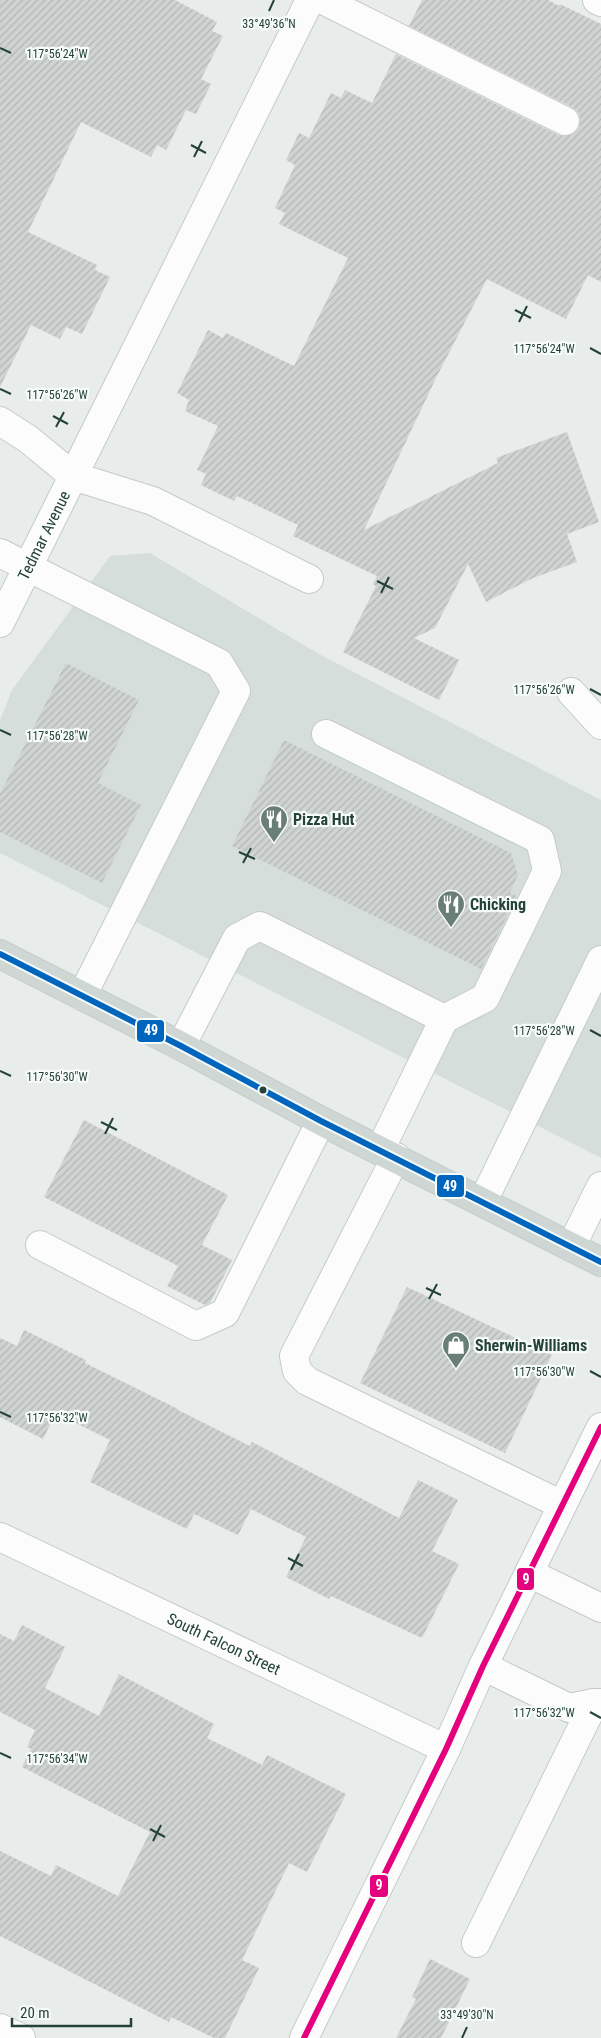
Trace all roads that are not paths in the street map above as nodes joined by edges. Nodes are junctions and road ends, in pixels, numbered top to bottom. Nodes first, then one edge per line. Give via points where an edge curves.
1 (310, 0) edge
2 (323, 0) edge
3 (598, 0) edge
4 (601, 2) edge
5 (565, 121) dead end
6 (0, 421) edge
7 (73, 476) junction
8 (0, 553) edge
9 (28, 567) junction
10 (309, 579) dead end
11 (0, 623) edge
12 (571, 692) dead end
13 (601, 725) edge
14 (326, 734) dead end
15 (0, 954) edge
16 (601, 960) edge
17 (82, 996) junction
18 (444, 1019) junction
19 (182, 1046) junction
20 (321, 1121) junction
21 (388, 1154) junction
22 (601, 1186) edge
23 (482, 1201) junction
24 (40, 1245) dead end
25 (571, 1247) junction
26 (601, 1262) edge
27 (601, 1427) edge
28 (562, 1505) junction
29 (0, 1537) edge
30 (530, 1573) junction
31 (601, 1608) edge
32 (483, 1666) junction
33 (598, 1703) edge
34 (446, 1749) junction
35 (476, 1943) dead end
36 (0, 2028) edge
37 (20, 2038) edge
38 (304, 2038) edge

1 - 7 street, Tedmar Avenue
2 - 5 street
3 - 4 street
6 - 7 street
7 - 9 street, Tedmar Avenue
7 - 10 street via 153,501
8 - 9 street
9 - 11 street, Tedmar Avenue
9 - 17 street via 219,663 236,691
12 - 13 street
14 - 18 street via 540,840 547,871 485,998
15 - 17 main road
16 - 23 street
17 - 19 main road
18 - 19 street via 260,926 237,938
18 - 21 street
19 - 20 main road
20 - 21 main road
20 - 24 street via 225,1313 196,1326
21 - 23 main road
21 - 28 street via 294,1356 297,1371 307,1381
22 - 25 street
23 - 25 main road
25 - 26 main road
27 - 28 street
28 - 30 street
29 - 34 street, South Falcon Street
30 - 31 street
30 - 32 street
32 - 33 street via 569,1708
32 - 34 street
33 - 35 street
34 - 38 street
36 - 37 street

